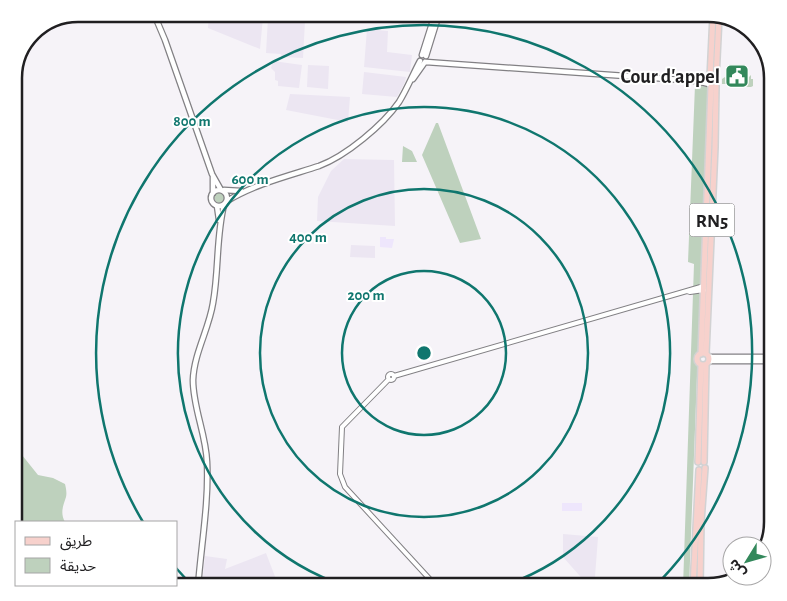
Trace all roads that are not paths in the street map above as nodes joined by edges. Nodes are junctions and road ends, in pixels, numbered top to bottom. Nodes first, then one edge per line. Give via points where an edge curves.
1 (157, 22) edge
2 (433, 22) edge
3 (436, 22) edge
4 (713, 23) edge
5 (718, 23) edge
6 (424, 59) junction
7 (712, 82) junction
8 (212, 174) junction
9 (222, 190) junction
10 (243, 191) junction
11 (213, 193) junction
12 (226, 203) junction
13 (217, 206) junction
14 (219, 224) junction
15 (704, 288) junction
16 (764, 357) edge
17 (705, 359) junction
18 (764, 361) edge
19 (702, 466) junction
20 (199, 578) edge
21 (429, 578) edge
22 (694, 578) edge
23 (700, 578) edge

1 - 8 main road
2 - 6 main road
3 - 6 main road
4 - 7 main road, RN5
5 - 7 main road, RN5
6 - 7 main road
6 - 10 main road via 397,104 354,146 322,164
7 - 15 main road, RN5
7 - 17 main road, RN5 via 715,147
8 - 9 main road
8 - 11 main road
9 - 10 main road
9 - 11 main road
9 - 12 main road via 227,195
10 - 12 main road
11 - 13 main road via 212,200
12 - 13 main road
12 - 14 main road
13 - 14 main road
14 - 20 main road via 213,303 193,379 207,460
15 - 17 main road, RN5
15 - 21 street via 394,376 342,427 341,478 345,487
16 - 17 main road
17 - 18 main road
17 - 19 main road, RN5
19 - 22 main road, RN5
19 - 23 main road, RN5

